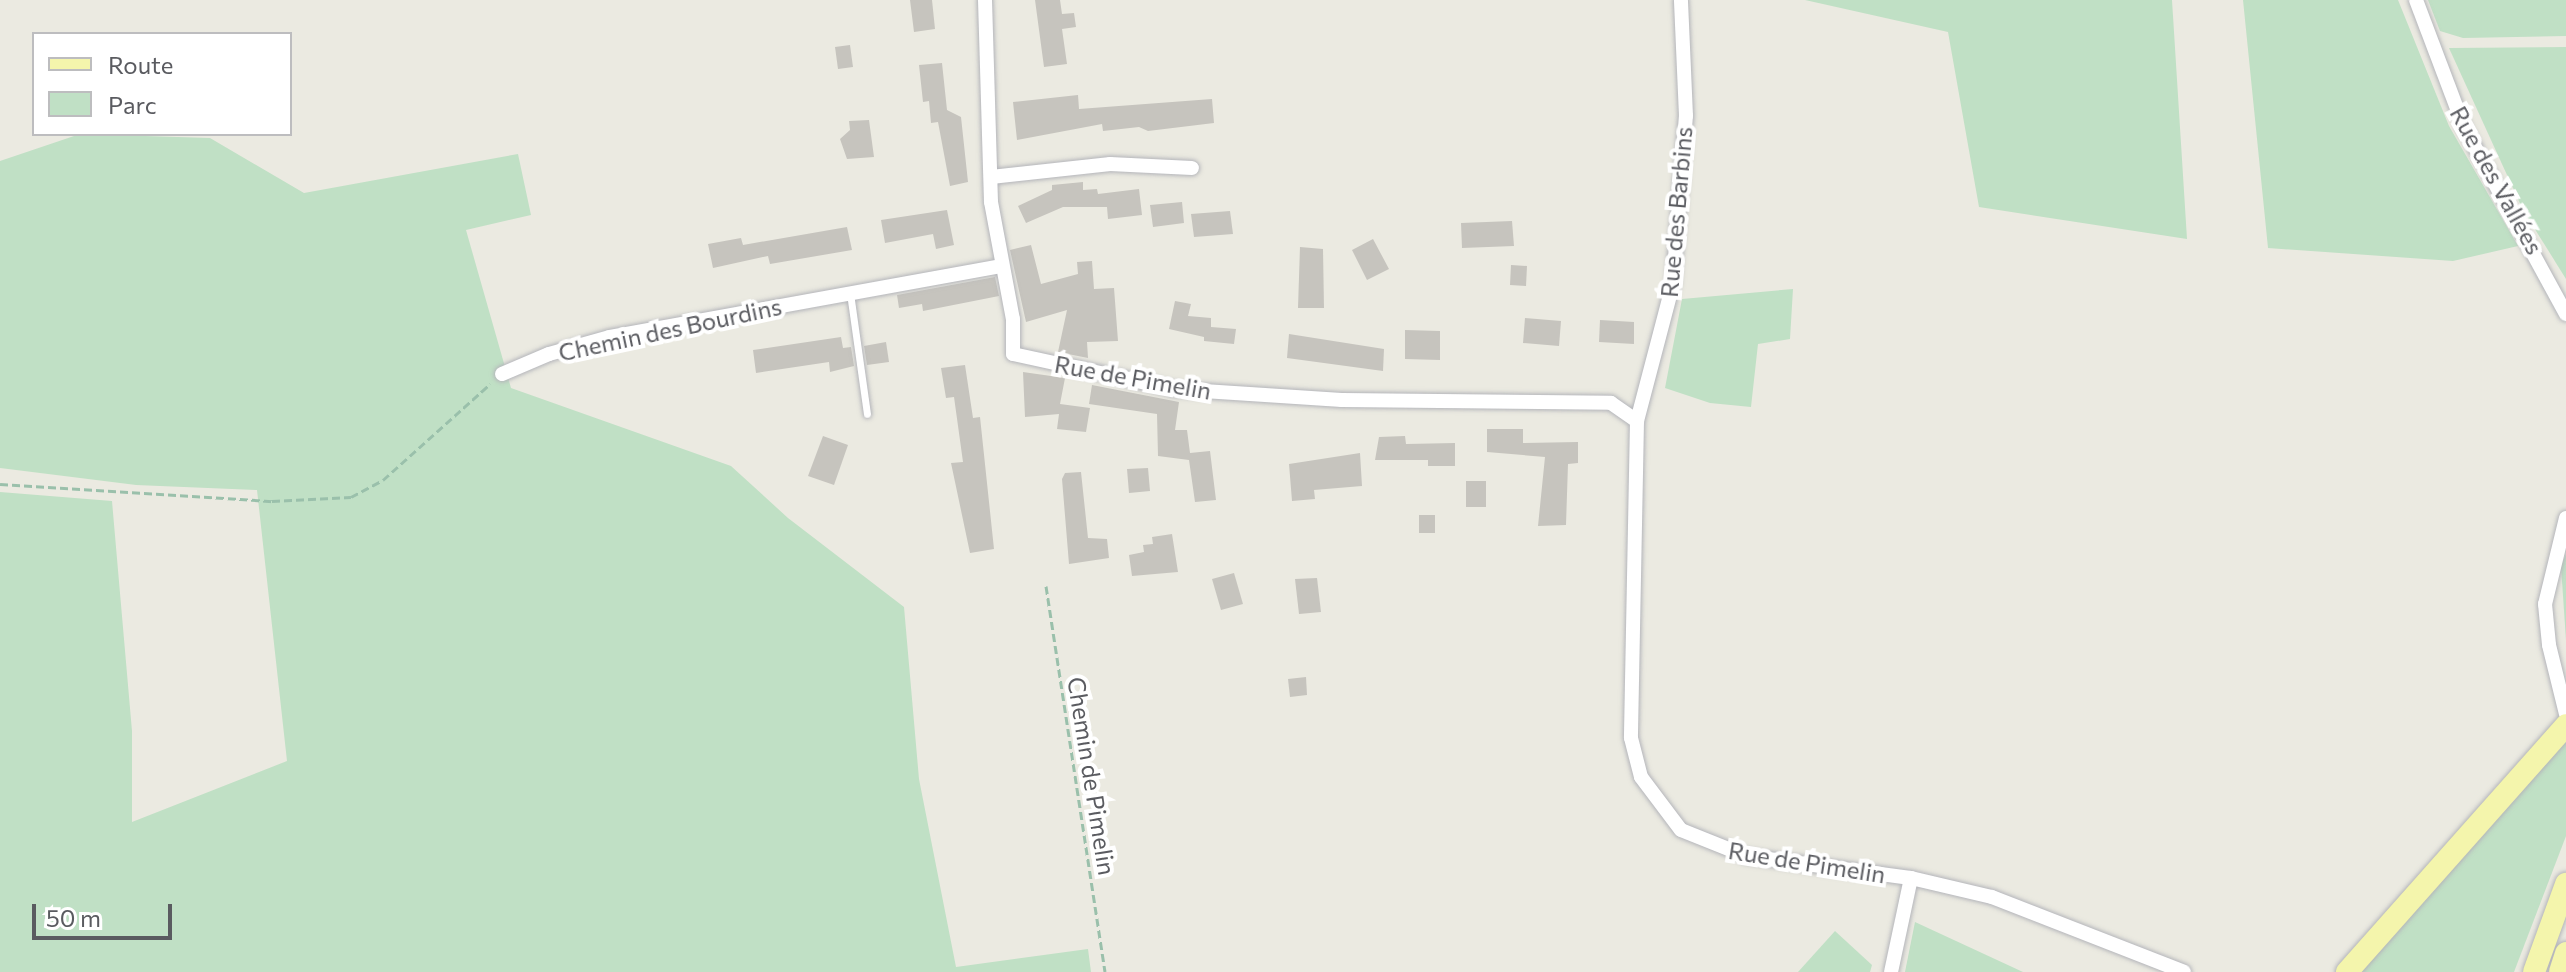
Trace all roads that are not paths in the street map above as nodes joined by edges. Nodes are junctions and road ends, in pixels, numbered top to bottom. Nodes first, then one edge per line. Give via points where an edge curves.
1 (985, 0) edge
2 (1681, 0) edge
3 (2416, 0) edge
4 (1192, 168) dead end
5 (991, 177) junction
6 (1001, 266) junction
7 (850, 293) junction
8 (2566, 314) edge
9 (502, 374) road end
10 (1643, 398) junction
11 (1611, 403) junction
12 (867, 414) dead end
13 (1637, 421) junction
14 (2566, 518) edge
15 (2566, 714) edge
16 (2566, 725) edge
17 (1911, 878) junction
18 (2566, 884) edge
19 (2566, 953) edge
20 (1891, 972) edge
21 (2184, 972) edge
22 (2347, 972) edge
23 (2534, 972) edge
24 (2560, 972) edge

1 - 5 street, Rue de Pimelin
2 - 10 street, Rue des Barbins via 1683,186 1673,284
3 - 8 street, Rue des Vallées via 2464,127
4 - 5 street via 1110,164
5 - 6 street, Rue de Pimelin
6 - 7 street, Chemin des Bourdins
6 - 11 street, Rue de Pimelin via 1013,319 1013,354 1084,372 1173,389 1254,396
7 - 9 street, Chemin des Bourdins via 610,337
7 - 12 lane
10 - 11 street, Rue de Pimelin
10 - 13 street, Rue des Barbins
11 - 13 street
13 - 17 street, Rue de Pimelin via 1631,738 1641,777 1655,802 1681,830 1746,856
14 - 15 street via 2545,604
16 - 22 main road
17 - 20 street
17 - 21 street, Rue de Pimelin via 2054,918
18 - 23 main road
19 - 24 main road

